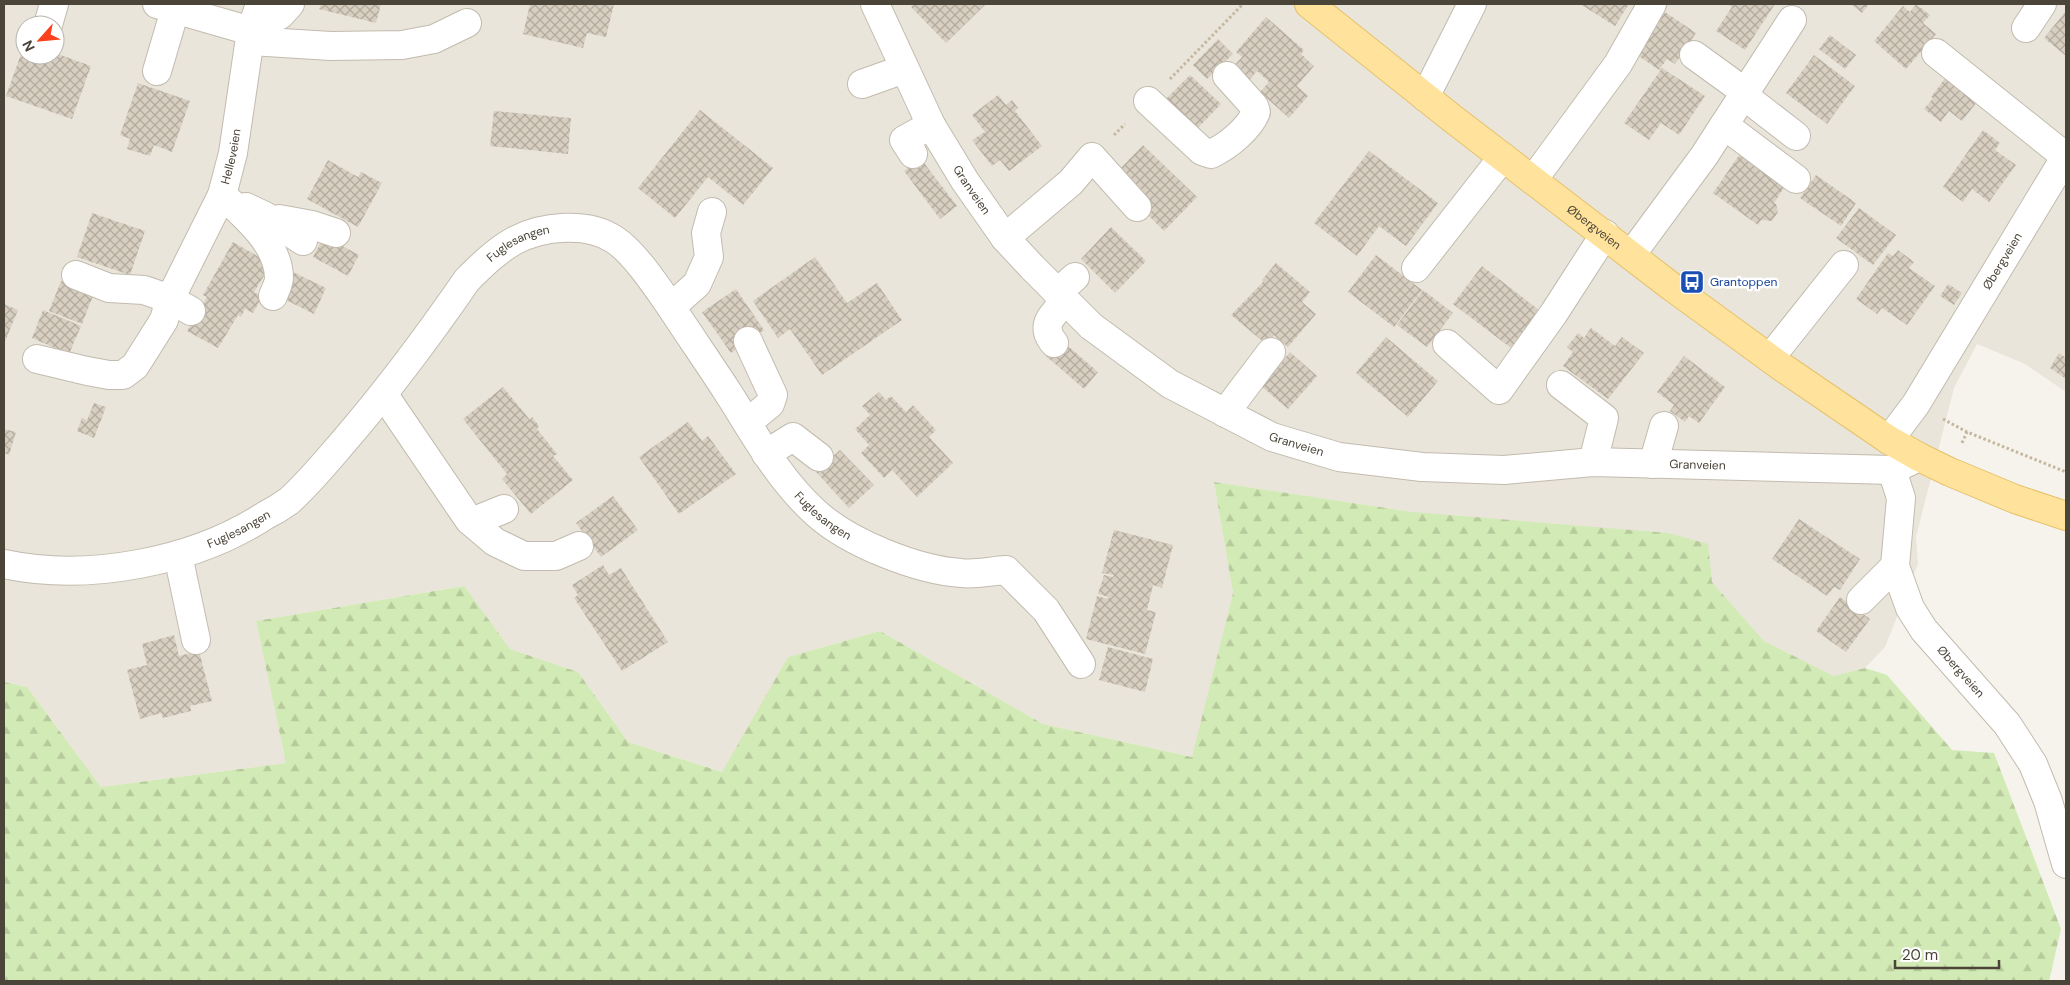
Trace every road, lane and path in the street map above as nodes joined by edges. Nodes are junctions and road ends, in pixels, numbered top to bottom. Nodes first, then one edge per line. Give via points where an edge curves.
1 (290, 4) edge
2 (1309, 4) edge
3 (1472, 4) edge
4 (1652, 4) edge
5 (2042, 4) edge
6 (166, 7) edge
7 (886, 9) edge
8 (1792, 20) dead end
9 (467, 23) dead end
10 (253, 26) edge
11 (2026, 28) dead end
12 (1936, 53) dead end
13 (1694, 55) dead end
14 (904, 69) junction
15 (157, 71) dead end
16 (1227, 76) dead end
17 (862, 84) dead end
18 (1744, 93) junction
19 (1425, 97) junction
20 (1148, 101) dead end
21 (1724, 124) junction
22 (931, 125) junction
23 (1796, 136) dead end
24 (913, 154) dead end
25 (1503, 157) junction
26 (2066, 159) edge
27 (1796, 179) dead end
28 (1534, 180) junction
29 (222, 195) junction
30 (1137, 207) dead end
31 (712, 212) dead end
32 (265, 216) junction
33 (336, 233) dead end
34 (1605, 234) junction
35 (1005, 238) junction
36 (304, 241) dead end
37 (1631, 255) junction
38 (1844, 265) dead end
39 (1416, 268) dead end
40 (76, 274) dead end
41 (1066, 291) junction
42 (273, 296) dead end
43 (181, 305) junction
44 (671, 308) junction
45 (748, 341) dead end
46 (1054, 343) dead end
47 (1447, 344) dead end
48 (1271, 352) dead end
49 (37, 358) dead end
50 (1770, 358) junction
51 (1560, 385) dead end
52 (384, 395) junction
53 (1225, 413) junction
54 (747, 423) junction
55 (1664, 426) dead end
56 (1889, 440) junction
57 (766, 454) junction
58 (819, 457) dead end
59 (1919, 457) junction
60 (1593, 462) junction
61 (1653, 464) junction
62 (1892, 470) junction
63 (504, 509) dead end
64 (2066, 516) edge
65 (472, 522) junction
66 (579, 546) dead end
67 (178, 555) junction
68 (4, 564) edge
69 (1896, 566) junction
70 (1861, 600) dead end
71 (196, 640) dead end
72 (1081, 664) dead end
73 (2066, 864) edge

1 - 10 street via 280,15
2 - 19 main road, Øbergveien
3 - 19 street
4 - 28 street via 1618,64
5 - 11 street
6 - 10 street
6 - 15 street
7 - 14 street, Granveien
8 - 18 street
9 - 10 street via 434,39 402,45 331,46
10 - 29 street, Helleveien via 233,152
12 - 26 street
13 - 18 street
14 - 17 street
14 - 22 street, Granveien
16 - 20 street via 1256,112 1253,120 1212,154 1202,151
18 - 21 street
18 - 23 street
19 - 25 main road, Øbergveien
21 - 27 street
21 - 37 street
22 - 24 street via 904,140
22 - 35 street, Granveien
25 - 28 main road, Øbergveien
25 - 39 street
26 - 56 street, Øbergveien via 1916,404
28 - 34 main road, Øbergveien
29 - 32 street
29 - 42 street via 268,243 280,278
29 - 43 street, Helleveien
30 - 35 street via 1092,157 1071,182
31 - 44 street via 706,232 708,257 697,284
32 - 33 street
32 - 36 street
34 - 37 main road, Øbergveien
34 - 47 street via 1499,390
35 - 41 street, Granveien
37 - 50 main road, Øbergveien
38 - 50 street
40 - 43 street via 109,288 144,290
41 - 46 street via 1047,327
41 - 53 street, Granveien via 1092,326 1170,384
43 - 49 street, Helleveien via 164,320 135,366 123,375 88,372
44 - 52 street, Fuglesangen via 616,240 594,230 571,228 531,234 514,241 467,280
44 - 54 street, Fuglesangen
45 - 54 street via 773,395 770,404
48 - 53 street
50 - 56 main road, Øbergveien
51 - 60 street via 1604,418
52 - 65 street
52 - 67 street, Fuglesangen via 288,502 237,532
53 - 60 street, Granveien via 1272,437 1339,457 1422,467 1504,470
54 - 57 street, Fuglesangen
55 - 61 street
56 - 59 main road, Øbergveien
57 - 58 street via 793,437
57 - 72 street, Fuglesangen via 816,514 844,533 883,552 922,567 962,574 1006,570 1046,610
59 - 62 street, Granveien
59 - 64 main road, Øbergveien via 2015,499
60 - 61 street, Granveien
61 - 62 street, Granveien
62 - 69 street, Øbergveien via 1901,498
63 - 65 street
65 - 66 street via 495,542 524,556 556,556
67 - 68 street, Fuglesangen via 141,564 96,569 57,571
67 - 71 street
69 - 70 street
69 - 73 street, Øbergveien via 1907,600 1924,630 2008,724 2033,764 2048,801

